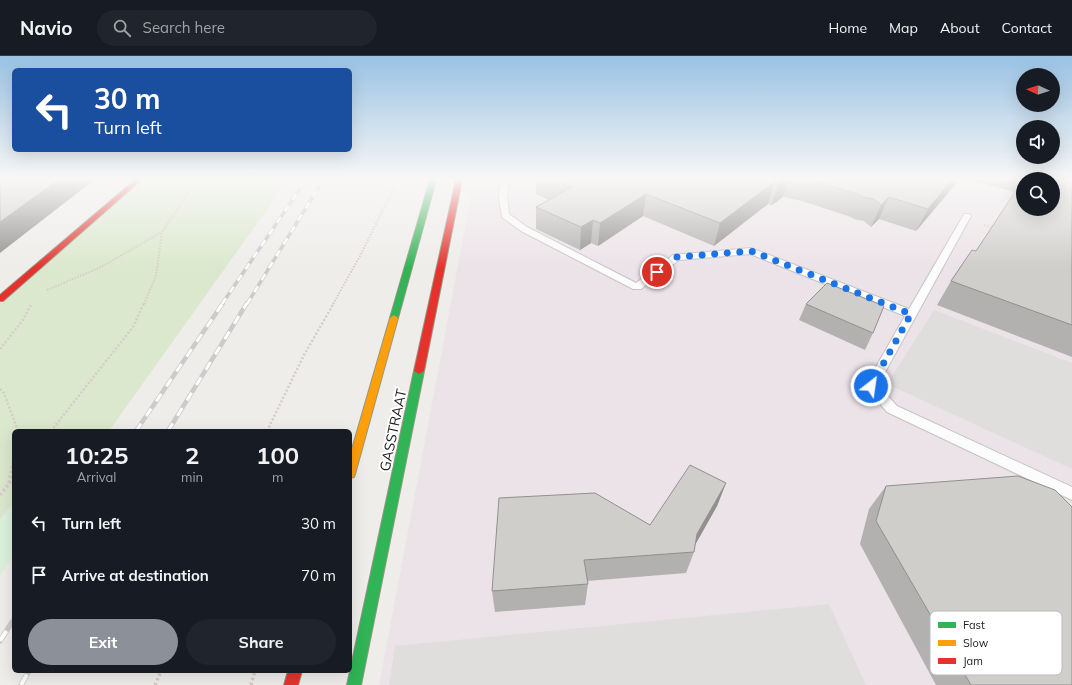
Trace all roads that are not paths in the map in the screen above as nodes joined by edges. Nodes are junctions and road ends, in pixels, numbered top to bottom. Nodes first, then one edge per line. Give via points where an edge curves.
1 (104, 209) edge
2 (425, 209) edge
3 (454, 209) edge
4 (504, 209) edge
5 (966, 218) road end
6 (0, 299) edge
7 (911, 314) junction
8 (352, 467) edge
9 (1072, 494) edge
10 (294, 673) edge
11 (291, 685) edge
12 (354, 685) edge

1 - 6 street
2 - 8 street, GASSTRAAT
3 - 12 street, GASSTRAAT
4 - 7 lane via 505,215 524,229 637,287 676,257 751,251
5 - 7 lane
7 - 9 lane via 871,386 892,409
10 - 11 street

